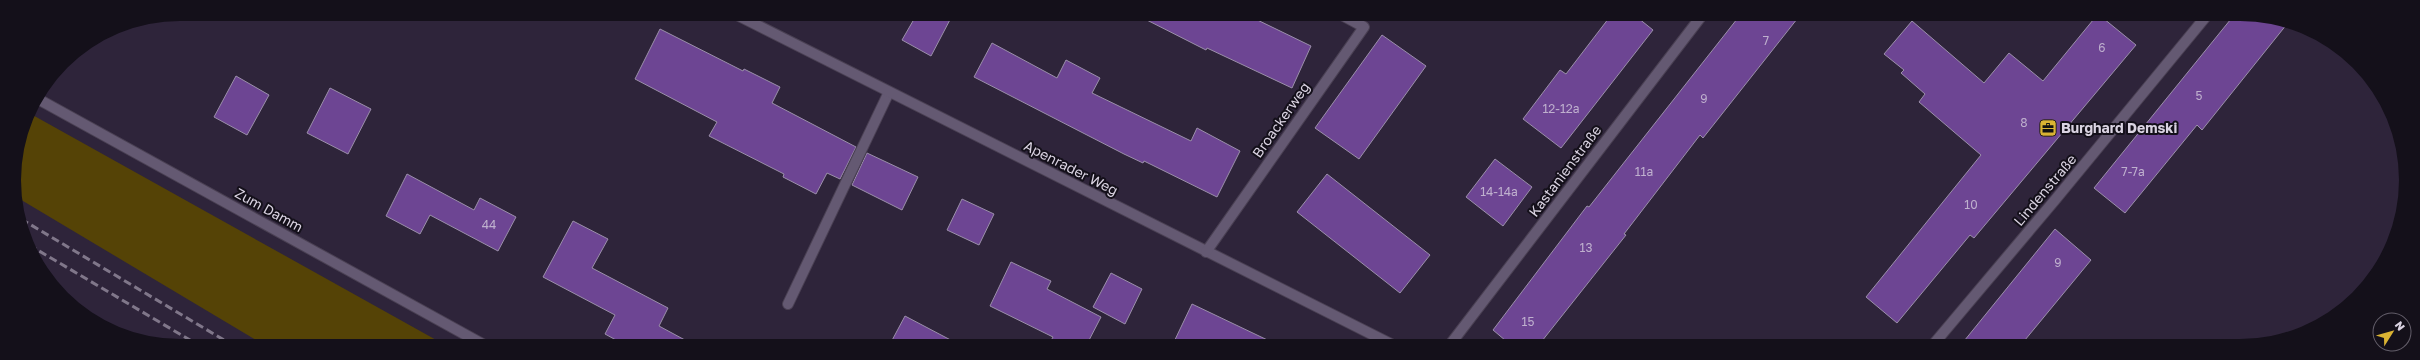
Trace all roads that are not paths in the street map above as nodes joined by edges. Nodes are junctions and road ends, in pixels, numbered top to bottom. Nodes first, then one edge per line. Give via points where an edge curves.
1 (749, 21) edge
2 (1353, 21) edge
3 (1698, 21) edge
4 (2202, 21) edge
5 (889, 92) junction
6 (41, 102) edge
7 (1206, 252) junction
8 (788, 304) dead end
9 (473, 339) edge
10 (1381, 339) edge
11 (1454, 339) edge
12 (1938, 339) edge

1 - 5 street, Apenrader Weg
2 - 7 street, Broackerweg via 1364,27
3 - 11 street, Kastanienstraße
4 - 12 street, Lindenstraße
5 - 7 street, Apenrader Weg
5 - 8 street
6 - 9 street, Zum Damm
7 - 10 street, Apenrader Weg

